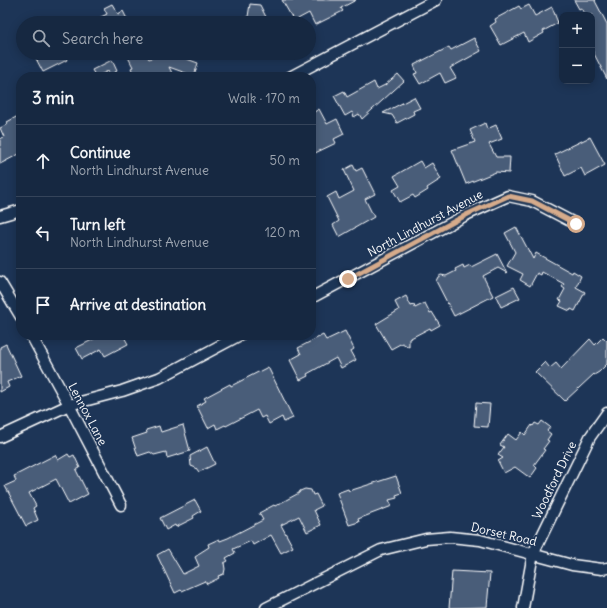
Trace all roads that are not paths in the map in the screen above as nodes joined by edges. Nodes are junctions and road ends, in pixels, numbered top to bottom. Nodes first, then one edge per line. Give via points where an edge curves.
1 (436, 0) edge
2 (299, 72) edge
3 (16, 211) edge
4 (0, 216) edge
5 (576, 224) dead end
6 (0, 282) edge
7 (316, 295) edge
8 (16, 309) edge
9 (34, 340) edge
10 (231, 340) edge
11 (69, 405) junction
12 (607, 413) edge
13 (0, 437) edge
14 (121, 505) dead end
15 (533, 554) junction
16 (607, 568) edge
17 (266, 608) edge
18 (523, 608) edge

1 - 2 street
3 - 4 street
5 - 7 street, North Lindhurst Avenue via 532,201 508,196 468,214
6 - 8 street
9 - 11 street, Lennox Lane
10 - 11 street via 159,378 122,392
11 - 13 street
11 - 14 street, Lennox Lane
12 - 15 street, Woodford Drive via 590,436
15 - 16 street, Dorset Road via 572,565
15 - 17 street, Dorset Road via 480,540 450,537 426,539 381,550
15 - 18 street, Woodford Drive

